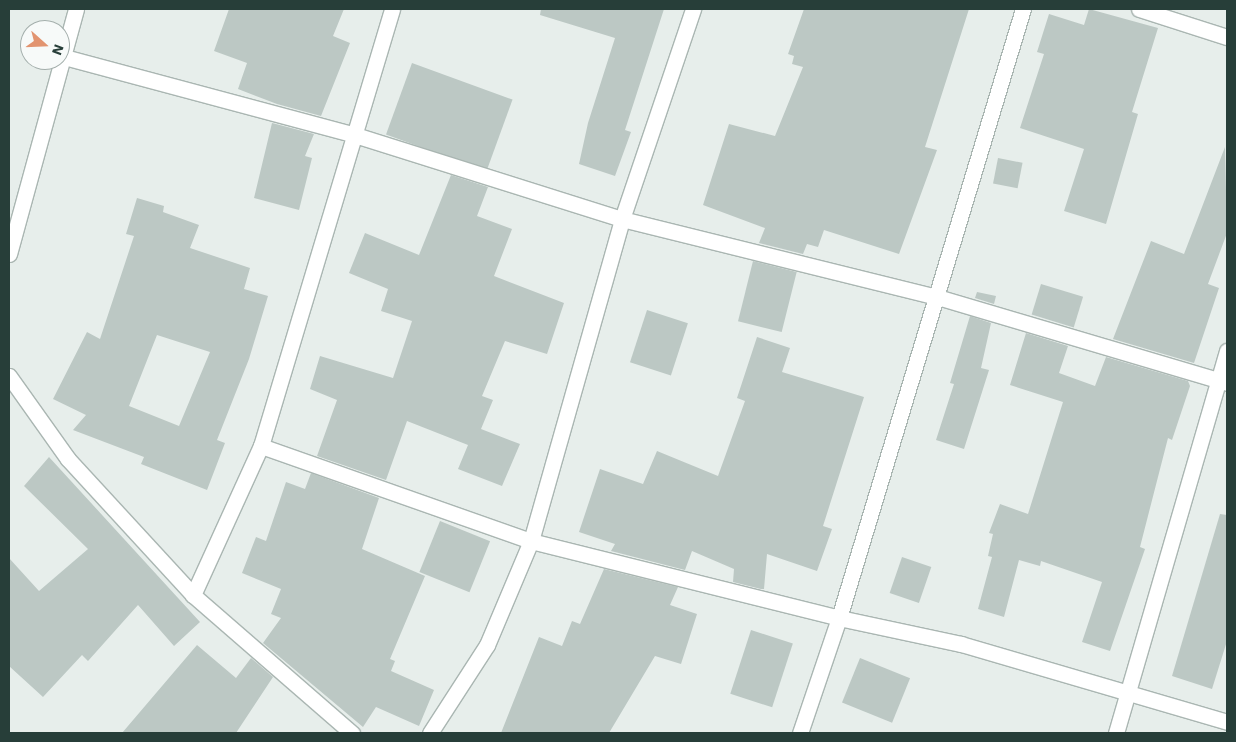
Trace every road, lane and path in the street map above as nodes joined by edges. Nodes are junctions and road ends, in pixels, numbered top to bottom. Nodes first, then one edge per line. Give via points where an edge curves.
1 (76, 9) edge
2 (392, 9) edge
3 (693, 9) edge
4 (1023, 9) edge
5 (1138, 9) edge
6 (70, 33) edge
7 (1227, 37) edge
8 (70, 59) edge
9 (60, 70) edge
10 (355, 135) junction
11 (622, 220) junction
12 (9, 254) edge
13 (934, 296) junction
14 (1227, 351) edge
15 (9, 376) edge
16 (1223, 382) edge
17 (261, 446) junction
18 (531, 541) junction
19 (193, 595) junction
20 (839, 618) junction
21 (1128, 694) junction
22 (1227, 722) edge
23 (352, 733) edge
24 (430, 733) edge
25 (800, 733) edge
26 (1116, 733) edge

1 - 6 street
2 - 10 street
3 - 11 street
4 - 13 street
5 - 7 street
8 - 10 street
9 - 12 street
10 - 11 street
10 - 17 street
11 - 13 street
11 - 18 street
13 - 16 street
13 - 20 street
14 - 16 street
15 - 19 street via 68,459
16 - 21 street
17 - 18 street
17 - 19 street
18 - 20 street
18 - 24 street via 486,645
19 - 23 street
20 - 21 street via 961,644
20 - 25 street
21 - 22 street
21 - 26 street

